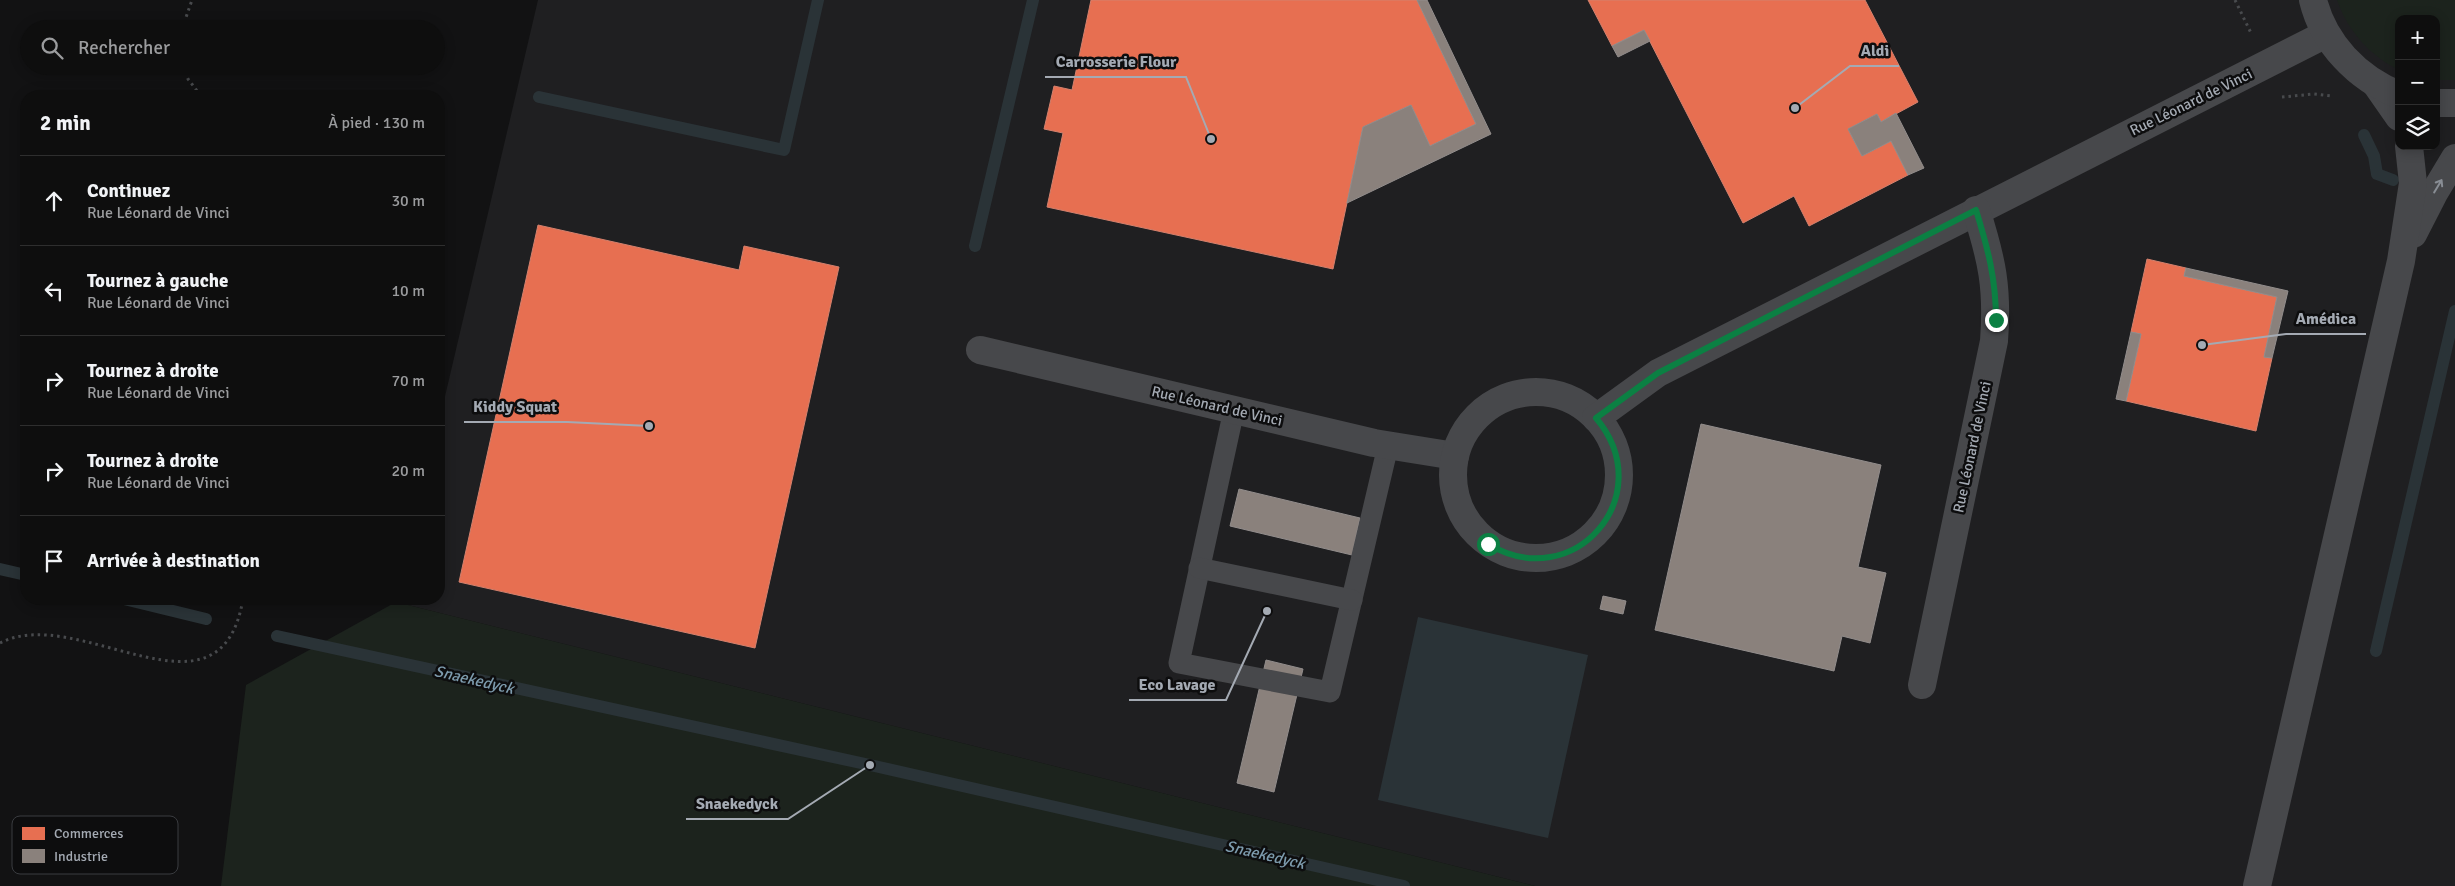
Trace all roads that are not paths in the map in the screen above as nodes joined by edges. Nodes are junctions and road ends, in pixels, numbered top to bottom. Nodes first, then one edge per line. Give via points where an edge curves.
1 (2313, 0) edge
2 (2326, 34) junction
3 (2387, 89) edge
4 (2440, 103) edge
5 (2455, 103) edge
6 (2395, 108) edge
7 (2409, 150) edge
8 (2455, 158) edge
9 (1976, 210) junction
10 (2401, 261) junction
11 (980, 350) dead end
12 (1234, 410) junction
13 (1596, 418) junction
14 (1388, 446) junction
15 (1455, 456) junction
16 (1200, 568) junction
17 (1352, 600) junction
18 (1922, 684) dead end
19 (2257, 886) edge

1 - 2 street
2 - 3 street via 2348,62
2 - 9 street, Rue Léonard de Vinci
3 - 6 street
4 - 5 street
7 - 10 street via 2413,183
10 -> 8 street
9 - 13 street, Rue Léonard de Vinci via 1658,373
9 - 18 street, Rue Léonard de Vinci via 1996,286 1994,341
10 - 19 street
11 - 12 street, Rue Léonard de Vinci
12 - 14 street, Rue Léonard de Vinci
12 - 16 lane
13 - 15 street via 1583,407 1560,396 1535,392 1509,396 1475,419 1460,440
13 - 15 street via 1612,440 1617,457 1619,484 1615,502 1602,526 1589,539 1558,556 1522,558 1504,553 1481,538 1464,518 1456,501 1452,474
14 - 15 street, Rue Léonard de Vinci
14 - 17 lane
16 - 17 lane
16 - 17 lane via 1179,663 1330,692

